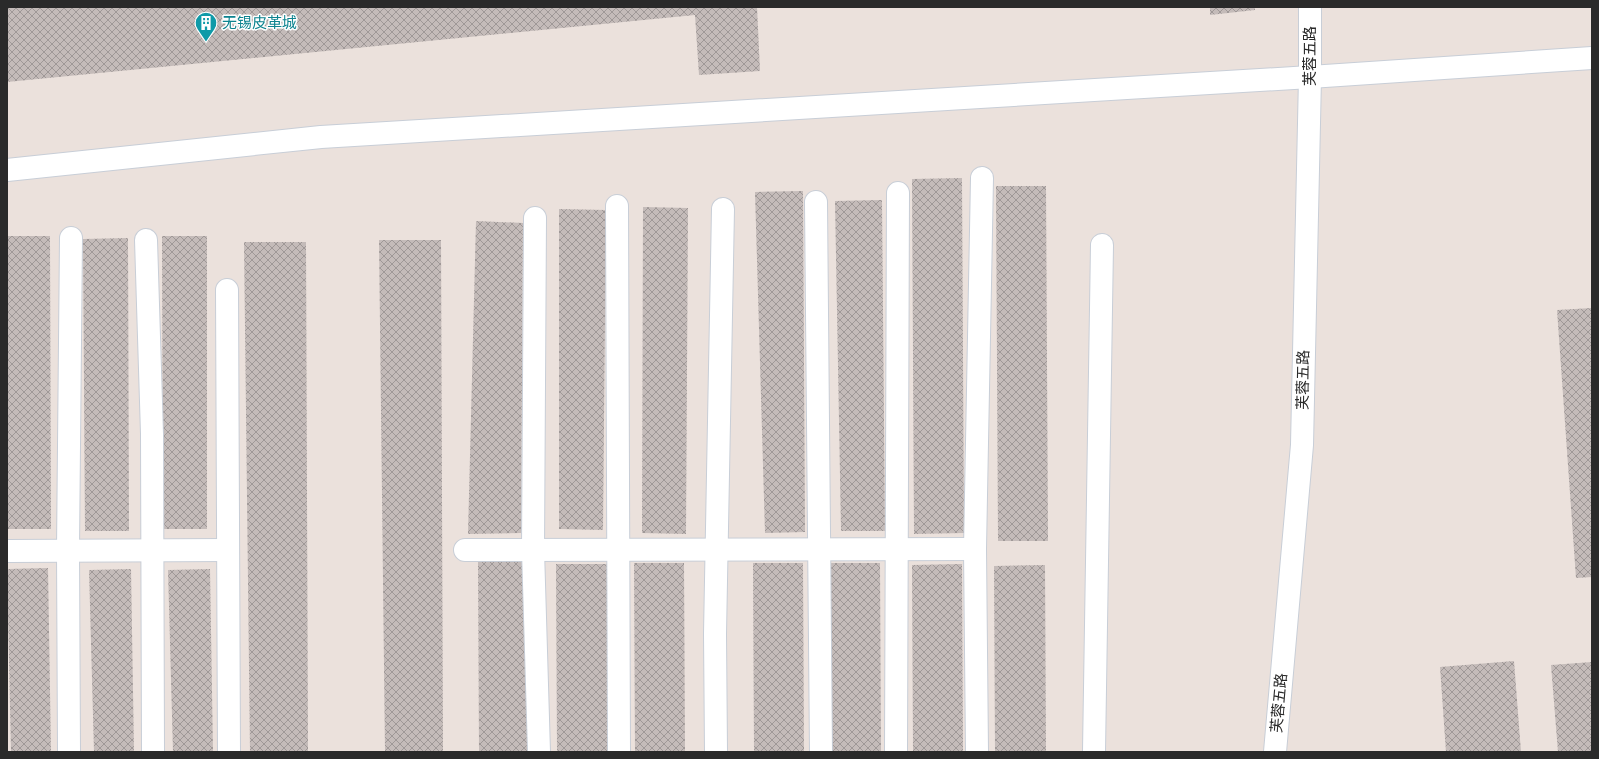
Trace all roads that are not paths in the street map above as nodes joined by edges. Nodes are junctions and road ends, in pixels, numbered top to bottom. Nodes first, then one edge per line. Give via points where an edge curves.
1 (1310, 7) edge
2 (1592, 58) edge
3 (1310, 77) junction
4 (7, 170) edge
5 (982, 178) dead end
6 (898, 193) dead end
7 (816, 202) dead end
8 (617, 206) dead end
9 (723, 209) dead end
10 (535, 218) dead end
11 (71, 238) dead end
12 (146, 240) dead end
13 (1102, 245) dead end
14 (227, 290) dead end
15 (619, 549) junction
16 (717, 549) junction
17 (819, 549) junction
18 (896, 549) junction
19 (975, 549) junction
20 (68, 550) junction
21 (152, 550) junction
22 (228, 550) junction
23 (465, 550) dead end
24 (533, 550) junction
25 (7, 551) edge
26 (69, 752) edge
27 (153, 752) edge
28 (229, 752) edge
29 (539, 752) edge
30 (619, 752) edge
31 (716, 752) edge
32 (821, 752) edge
33 (896, 752) edge
34 (977, 752) edge
35 (1094, 752) edge
36 (1275, 752) edge

1 - 3 street, 芙蓉五路
2 - 3 street
3 - 4 street via 321,137
3 - 36 street, 芙蓉五路 via 1302,445
5 - 19 street
6 - 18 street
7 - 17 street
8 - 15 street
9 - 16 street
10 - 24 street
11 - 20 street
12 - 21 street via 152,434
13 - 35 street
14 - 22 street
15 - 16 street
15 - 24 street
15 - 30 street
16 - 17 street
16 - 31 street
17 - 18 street
17 - 32 street
18 - 19 street
18 - 33 street
19 - 34 street
20 - 21 street
20 - 25 street
20 - 26 street
21 - 22 street
21 - 27 street
22 - 28 street
23 - 24 street
24 - 29 street

